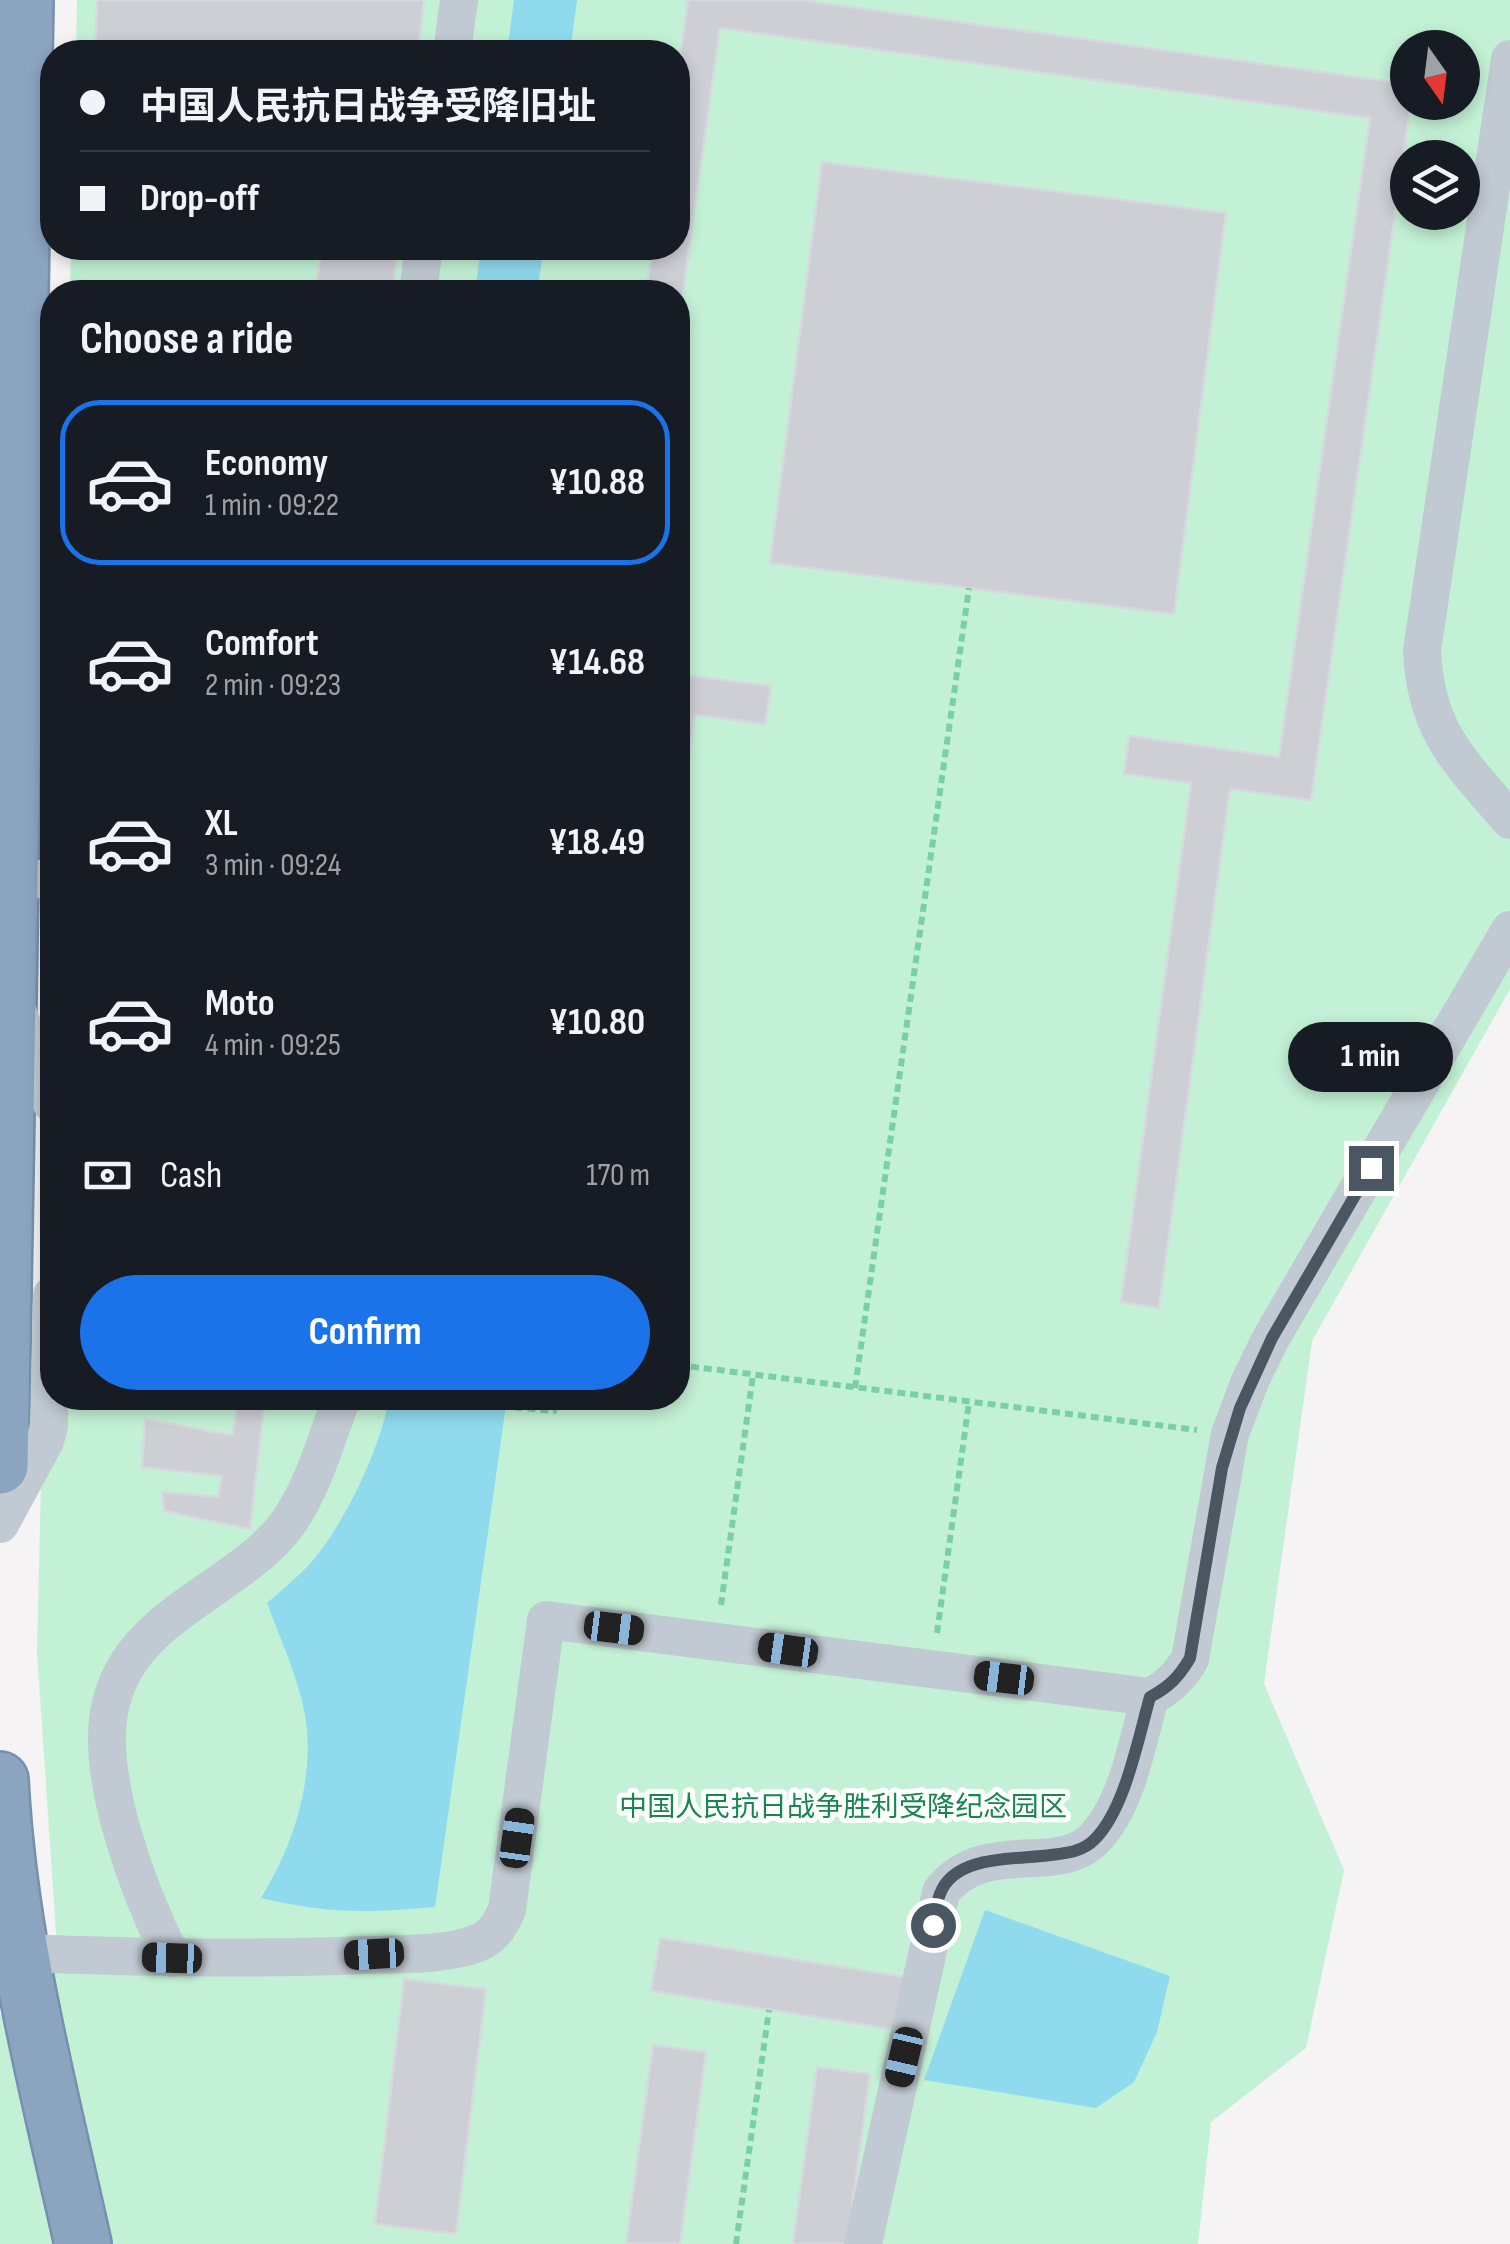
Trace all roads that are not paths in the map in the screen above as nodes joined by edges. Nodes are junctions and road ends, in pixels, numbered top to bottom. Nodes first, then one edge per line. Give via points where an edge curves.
1 (25, 0) edge
2 (459, 0) edge
3 (454, 40) edge
4 (1510, 59) edge
5 (36, 387) edge
6 (1510, 820) edge
7 (31, 878) edge
8 (1510, 930) edge
9 (8, 988) junction
10 (40, 1072) edge
11 (49, 1410) edge
12 (338, 1410) edge
13 (0, 1466) edge
14 (0, 1524) edge
15 (1150, 1697) junction
16 (0, 1780) edge
17 (20, 1954) junction
18 (172, 1958) junction
19 (83, 2244) edge
20 (863, 2244) edge

1 - 5 highway
2 - 3 lane
4 - 6 lane via 1422,651 1438,728
5 - 7 highway
7 - 9 highway
8 - 15 lane via 1250,1382 1230,1434 1190,1658 1168,1688
9 - 10 lane
9 - 13 highway
11 - 14 lane via 45,1441
12 - 18 lane via 288,1524 158,1629 126,1666 110,1706 108,1750 120,1821
15 - 18 lane via 546,1620 507,1910 487,1938 467,1947 408,1953
15 - 20 lane via 1124,1787 1093,1841 1074,1852 983,1862 963,1869 940,1892
16 - 17 highway
17 - 18 lane
17 - 19 highway

